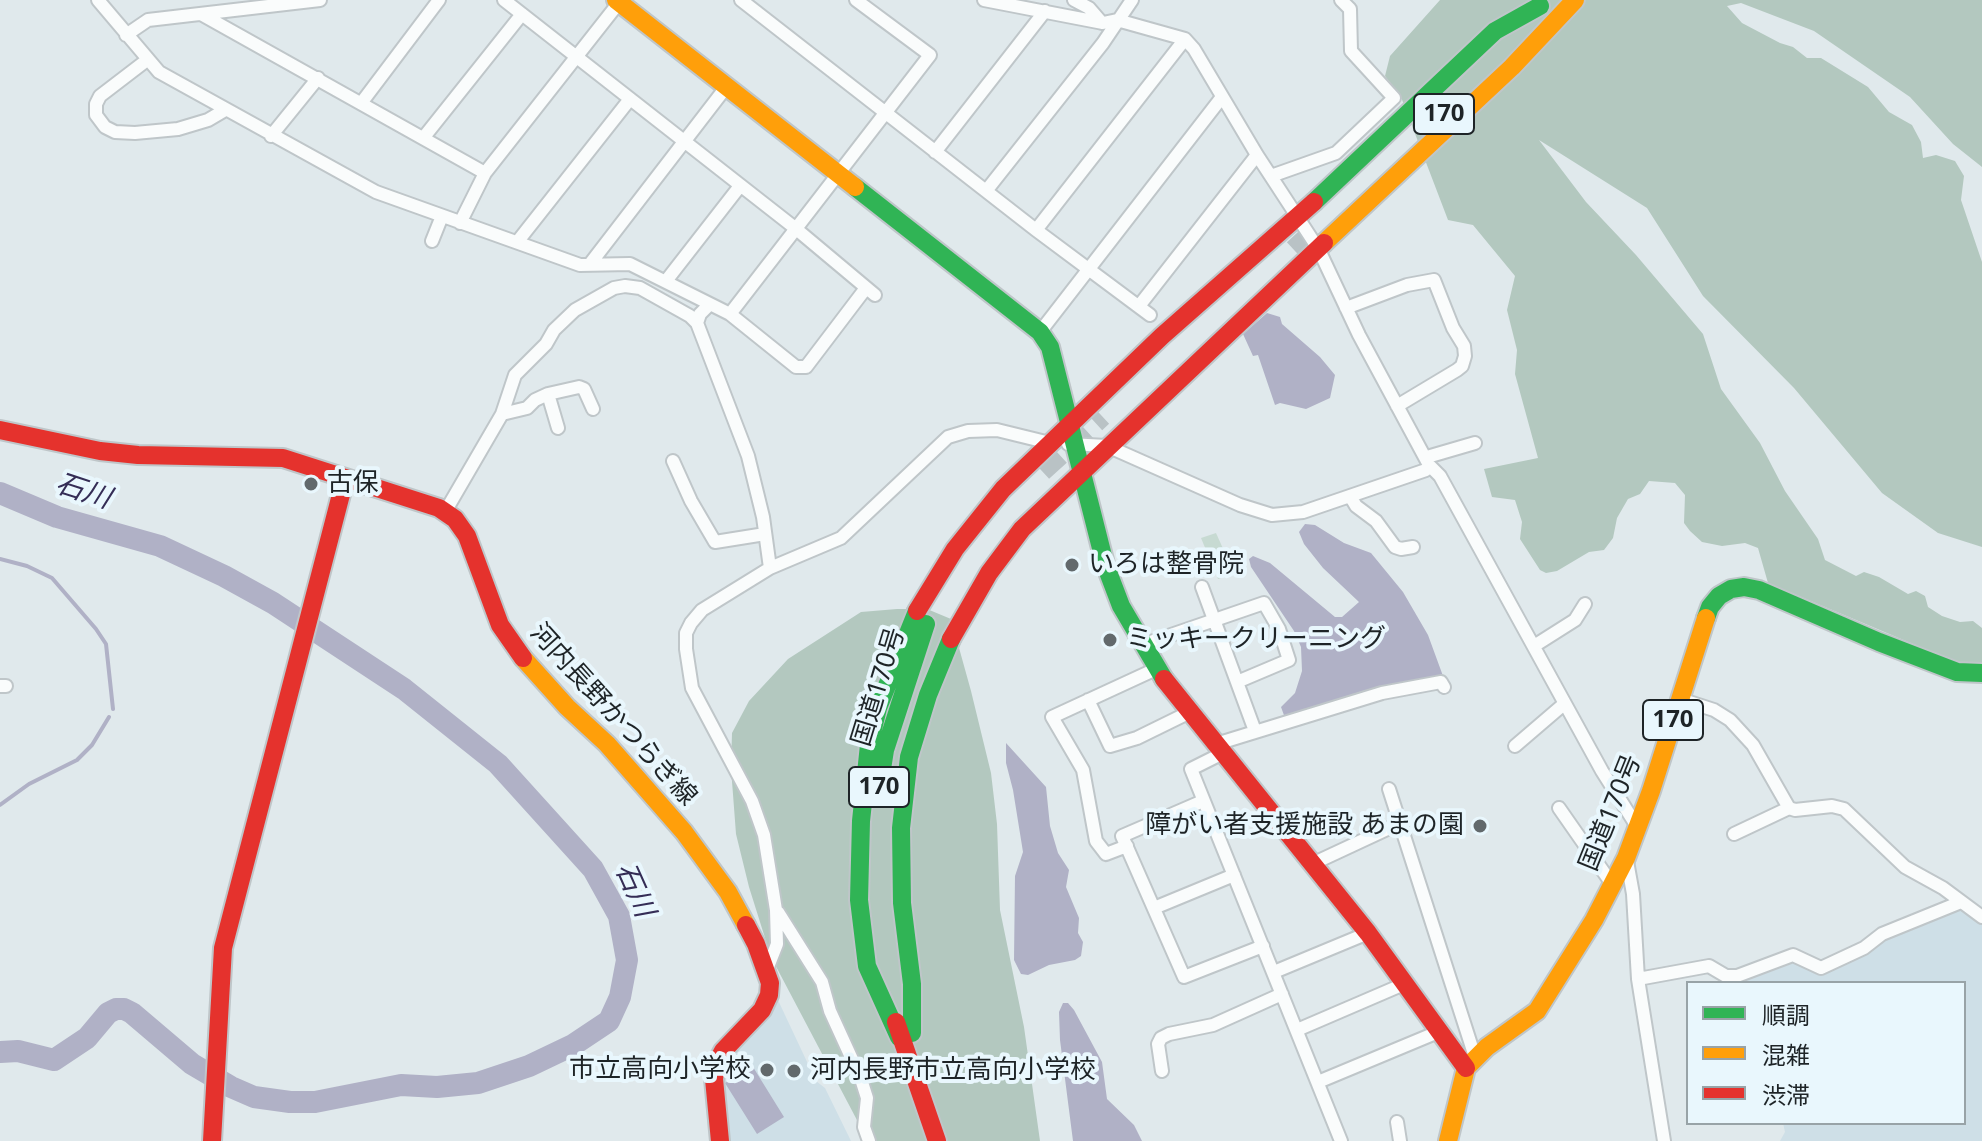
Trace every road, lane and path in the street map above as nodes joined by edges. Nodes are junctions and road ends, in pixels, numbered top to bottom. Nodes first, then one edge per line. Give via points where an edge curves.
1 (98, 0) edge
2 (320, 0) edge
3 (439, 0) edge
4 (504, 0) edge
5 (741, 0) edge
6 (856, 0) edge
7 (984, 0) edge
8 (1074, 0) edge
9 (1132, 0) edge
10 (1341, 0) edge
11 (1568, 0) edge
12 (1575, 0) edge
13 (619, 1) edge
14 (1543, 3) edge
15 (1045, 11) junction
16 (201, 14) junction
17 (522, 14) junction
18 (1117, 20) junction
19 (1103, 23) junction
20 (126, 35) junction
21 (1185, 39) junction
22 (577, 57) junction
23 (147, 60) junction
24 (318, 78) junction
25 (727, 86) junction
26 (1222, 97) junction
27 (630, 99) junction
28 (362, 102) junction
29 (225, 110) junction
30 (886, 114) junction
31 (271, 136) junction
32 (424, 137) junction
33 (684, 142) junction
34 (935, 152) junction
35 (1257, 155) junction
36 (485, 173) junction
37 (840, 174) junction
38 (1271, 176) junction
39 (740, 186) junction
40 (986, 191) junction
41 (442, 216) junction
42 (1310, 221) junction
43 (460, 223) junction
44 (795, 228) junction
45 (1036, 230) junction
46 (432, 241) dead end
47 (518, 241) junction
48 (1292, 246) tunnel mouth
49 (1319, 250) junction
50 (590, 264) junction
51 (1088, 269) junction
52 (666, 281) junction
53 (709, 305) junction
54 (1139, 306) junction
55 (1346, 308) junction
56 (730, 314) junction
57 (1150, 315) dead end
58 (697, 323) junction
59 (1040, 332) junction
60 (548, 394) junction
61 (1397, 406) junction
62 (593, 409) dead end
63 (502, 414) junction
64 (1105, 420) tunnel mouth
65 (1072, 425) junction
66 (558, 428) dead end
67 (0, 430) edge
68 (1050, 443) junction
69 (1475, 443) dead end
70 (1076, 444) junction
71 (1107, 446) junction
72 (673, 461) dead end
73 (1428, 461) junction
74 (1082, 471) junction
75 (1047, 475) tunnel mouth
76 (345, 479) junction
77 (1350, 496) junction
78 (445, 512) junction
79 (765, 534) junction
80 (1413, 547) dead end
81 (770, 568) junction
82 (1202, 587) dead end
83 (1585, 604) dead end
84 (1212, 619) junction
85 (1142, 645) junction
86 (1534, 646) junction
87 (1156, 669) junction
88 (1982, 673) edge
89 (1237, 682) junction
90 (1444, 687) dead end
91 (1680, 699) junction
92 (1088, 700) junction
93 (1564, 704) junction
94 (1190, 712) junction
95 (1255, 731) junction
96 (1515, 746) dead end
97 (1219, 748) junction
98 (1389, 789) dead end
99 (1203, 801) junction
100 (1559, 808) dead end
101 (1789, 808) junction
102 (1400, 823) junction
103 (1638, 828) junction
104 (1734, 834) dead end
105 (1127, 846) junction
106 (1626, 858) junction
107 (1312, 864) junction
108 (1234, 875) junction
109 (1612, 884) junction
110 (1961, 902) junction
111 (1154, 908) junction
112 (776, 910) junction
113 (1982, 917) edge
114 (1368, 933) junction
115 (1263, 946) junction
116 (766, 972) junction
117 (1274, 972) junction
118 (1638, 979) junction
119 (1404, 984) junction
120 (1282, 994) junction
121 (1297, 1030) junction
122 (1438, 1032) junction
123 (906, 1035) junction
124 (1471, 1062) junction
125 (1162, 1071) dead end
126 (1318, 1082) junction
127 (1397, 1122) dead end
128 (212, 1141) edge
129 (720, 1141) edge
130 (869, 1141) edge
131 (937, 1141) edge
132 (952, 1141) edge
133 (1341, 1141) edge
134 (1400, 1141) edge
135 (1448, 1141) edge
136 (1664, 1141) edge

1 - 20 street
2 - 16 street
3 - 28 street
4 - 17 street
5 - 30 street
6 - 30 street via 930,55
7 - 15 street
8 - 19 street
9 - 18 street
10 - 38 street via 1350,9 1351,51 1394,98 1336,153
11 - 42 main road, 170
12 - 49 main road
13 - 22 street
13 - 25 main road
14 - 42 main road via 1495,31
15 - 19 street
15 - 34 street
16 - 20 street via 148,20
16 - 24 street
17 - 22 street
17 - 32 street
18 - 19 street
18 - 21 street
18 - 40 street
20 - 23 street
21 - 26 street
21 - 45 street
22 - 27 street
22 - 36 street
23 - 29 street
23 - 29 street via 100,96 96,115 105,127 135,133 178,129
24 - 28 street
24 - 31 street
25 - 33 street
25 - 37 main road
26 - 35 street
26 - 51 street
27 - 33 street
27 - 47 street
28 - 32 street
29 - 31 street
30 - 34 street
30 - 37 street
31 - 41 street via 376,192
32 - 36 street
33 - 39 street
33 - 50 street
34 - 40 street
35 - 38 street
35 - 54 street
36 - 43 street
37 - 44 street
37 - 59 main road
38 - 42 street
39 - 44 street
39 - 52 street
40 - 45 street
41 - 43 street
41 - 46 street
42 - 49 street
42 - 65 main road via 1162,336
43 - 47 street
44 - 56 street
44 - 56 street via 871,291 806,367 796,367
45 - 51 street
47 - 50 street
48 - 64 main road
49 - 55 street
49 - 71 main road
50 - 52 street via 630,264
51 - 54 street
51 - 59 street
52 - 53 street
53 - 56 street
53 - 58 street
54 - 57 street
55 - 61 street
55 - 61 street via 1434,280 1465,356 1457,370
58 - 63 street via 640,288 614,288 575,310 523,364
58 - 79 street via 748,456
59 - 65 main road via 1053,356
60 - 62 street via 579,387
60 - 63 street via 527,408
60 - 66 street
61 - 73 street
63 - 78 street
65 - 68 main road
65 - 70 main road
67 - 76 main road via 138,455 283,458
68 - 70 street
68 - 81 street via 997,430 948,437 841,538
68 - 123 main road via 1003,489 934,582 905,637 869,745 859,900 867,966
69 - 73 street
70 - 71 street
70 - 74 main road
71 - 74 main road
71 - 77 street via 1257,512 1288,514
72 - 79 street via 715,542
73 - 77 street via 1426,470
73 - 86 street
74 - 85 main road via 1105,564
74 - 123 main road via 1022,529 989,573 953,633 924,707 909,757 901,828 902,903 912,984
75 - 123 main road, 国道170号 / 170 via 953,605 898,754 888,825 886,898
76 - 78 main road
76 - 128 main road via 223,948
77 - 80 street via 1395,547
78 - 116 main road, 河内長野かつらぎ線 via 467,536 512,645 684,832 728,892
79 - 81 street
81 - 112 street via 702,610 686,641 696,696 742,780 764,835
82 - 84 street
83 - 86 street via 1575,620
84 - 85 street
84 - 89 street
84 - 89 street via 1264,603 1279,629 1289,660
85 - 87 main road
86 - 93 street
87 - 92 street
87 - 94 main road
88 - 91 main road, 国道170号 / 170 via 1957,672 1744,587 1719,596 1710,607
89 - 95 street
90 - 95 street via 1441,682 1382,693
91 - 101 street via 1730,720 1753,745
91 - 103 main road, 国道170号 / 170
92 - 94 street via 1110,746
92 - 105 street via 1052,717 1083,770 1096,841 1106,854
93 - 96 street
93 - 103 street
94 - 97 main road
95 - 97 street
97 - 99 street via 1191,769
97 - 107 main road
98 - 102 street
99 - 105 street via 1122,836
99 - 108 street
100 - 109 street
101 - 104 street
101 - 110 street via 1844,809 1894,858
102 - 107 street
102 - 124 street
103 - 106 main road, 国道170号 / 170
105 - 111 street
106 - 109 main road, 国道170号 / 170
106 - 118 street
107 - 114 main road
108 - 111 street
108 - 115 street
109 - 124 main road, 国道170号 / 170 via 1537,1011
110 - 113 street
110 - 118 street via 1882,934 1821,968 1793,955 1737,976 1709,966
111 - 115 street via 1184,977
112 - 116 street via 777,944
112 - 130 street via 822,982 867,1098 864,1127
114 - 117 street
114 - 119 main road
115 - 117 street
116 - 129 main road, 河内長野かつらぎ線 via 769,995 762,1010 716,1064
117 - 120 street
118 - 136 street
119 - 121 street
119 - 122 main road
120 - 121 street
120 - 125 street via 1213,1025 1161,1038
121 - 126 street
122 - 124 main road
122 - 126 street
123 - 131 main road, 国道170号 / 170
123 - 132 main road, 国道170号 / 170
124 - 135 main road
126 - 133 street
127 - 134 street

